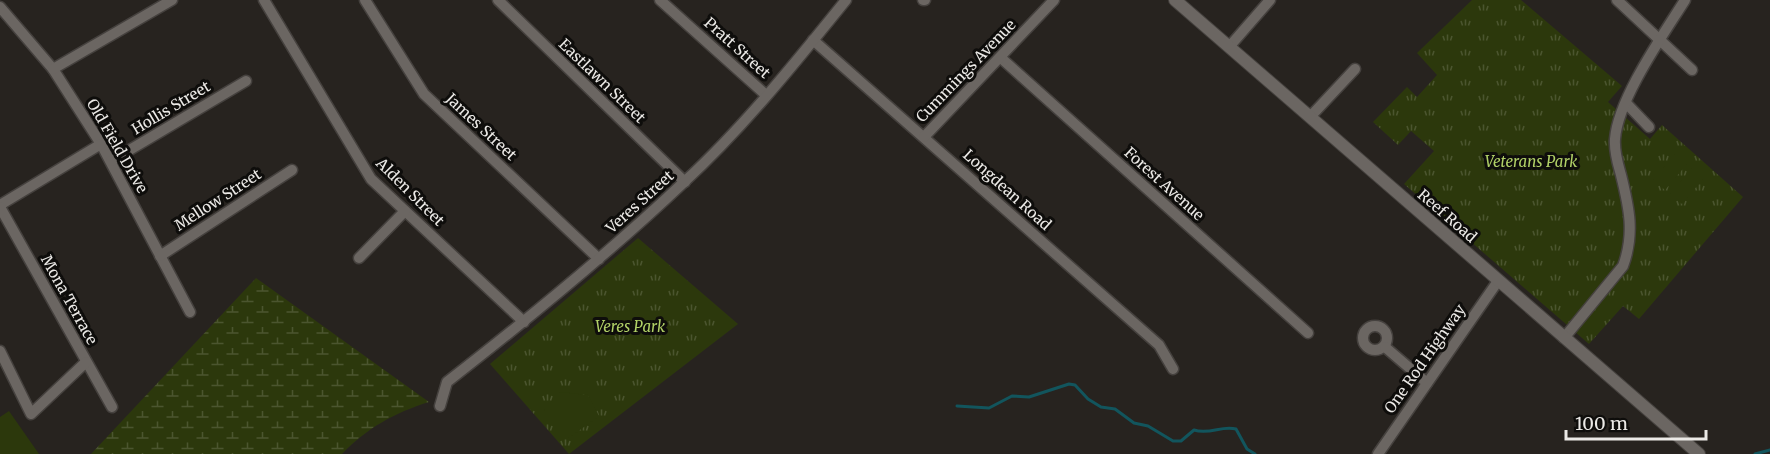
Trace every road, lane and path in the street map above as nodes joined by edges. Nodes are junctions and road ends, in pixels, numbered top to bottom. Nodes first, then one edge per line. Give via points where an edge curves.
1 (171, 0) edge
2 (264, 0) edge
3 (365, 0) edge
4 (498, 0) edge
5 (662, 0) edge
6 (846, 0) edge
7 (1054, 0) edge
8 (1175, 0) edge
9 (1269, 0) edge
10 (1617, 0) edge
11 (1685, 0) edge
12 (0, 7) edge
13 (813, 40) junction
14 (1659, 41) junction
15 (1229, 47) junction
16 (1001, 58) junction
17 (53, 69) junction
18 (1355, 69) dead end
19 (1692, 70) dead end
20 (246, 81) dead end
21 (766, 95) junction
22 (1626, 103) junction
23 (1310, 117) junction
24 (1648, 127) dead end
25 (924, 137) junction
26 (101, 144) junction
27 (111, 161) junction
28 (292, 170) dead end
29 (685, 182) junction
30 (0, 206) edge
31 (405, 211) junction
32 (160, 256) junction
33 (360, 258) dead end
34 (599, 259) junction
35 (1498, 281) junction
36 (190, 312) dead end
37 (524, 322) junction
38 (1308, 333) dead end
39 (1564, 338) junction
40 (1384, 347) dead end
41 (0, 351) edge
42 (86, 362) junction
43 (1173, 369) dead end
44 (1427, 383) junction
45 (440, 406) dead end
46 (112, 407) dead end
47 (1378, 454) edge
48 (1699, 454) edge

1 - 17 street
2 - 31 street, Alden Street via 371,179
3 - 34 street, James Street via 424,94
4 - 29 street, Eastlawn Street
5 - 21 street, Pratt Street
6 - 13 street, Veres Street
7 - 16 street, Cummings Avenue
8 - 15 street, Reef Road
9 - 15 street
10 - 14 street
11 - 14 street
12 - 17 street, Old Field Drive
13 - 21 street, Veres Street
13 - 25 street, Longdean Road
14 - 19 street
14 - 22 street
15 - 23 street, Reef Road
16 - 25 street, Cummings Avenue
16 - 38 street, Forest Avenue
17 - 26 street, Old Field Drive
18 - 23 street
20 - 27 street, Hollis Street
21 - 29 street, Veres Street
22 - 24 street
22 - 39 street via 1615,139 1630,209 1629,251 1623,266
23 - 35 street, Reef Road
25 - 43 street, Longdean Road via 1159,345
26 - 27 street, Old Field Drive
26 - 30 street
27 - 32 street, Old Field Drive
28 - 32 street, Mellow Street
29 - 34 street, Veres Street
30 - 42 street, Mona Terrace
31 - 33 street
31 - 37 street, Alden Street
32 - 36 street, Old Field Drive
34 - 37 street, Veres Street
35 - 39 street, Reef Road
35 - 44 street, One Rod Highway
37 - 45 street, Veres Street via 447,382
39 - 48 street, Reef Road
40 - 44 street
41 - 42 street via 31,414
42 - 46 street, Mona Terrace
44 - 47 street, One Rod Highway

